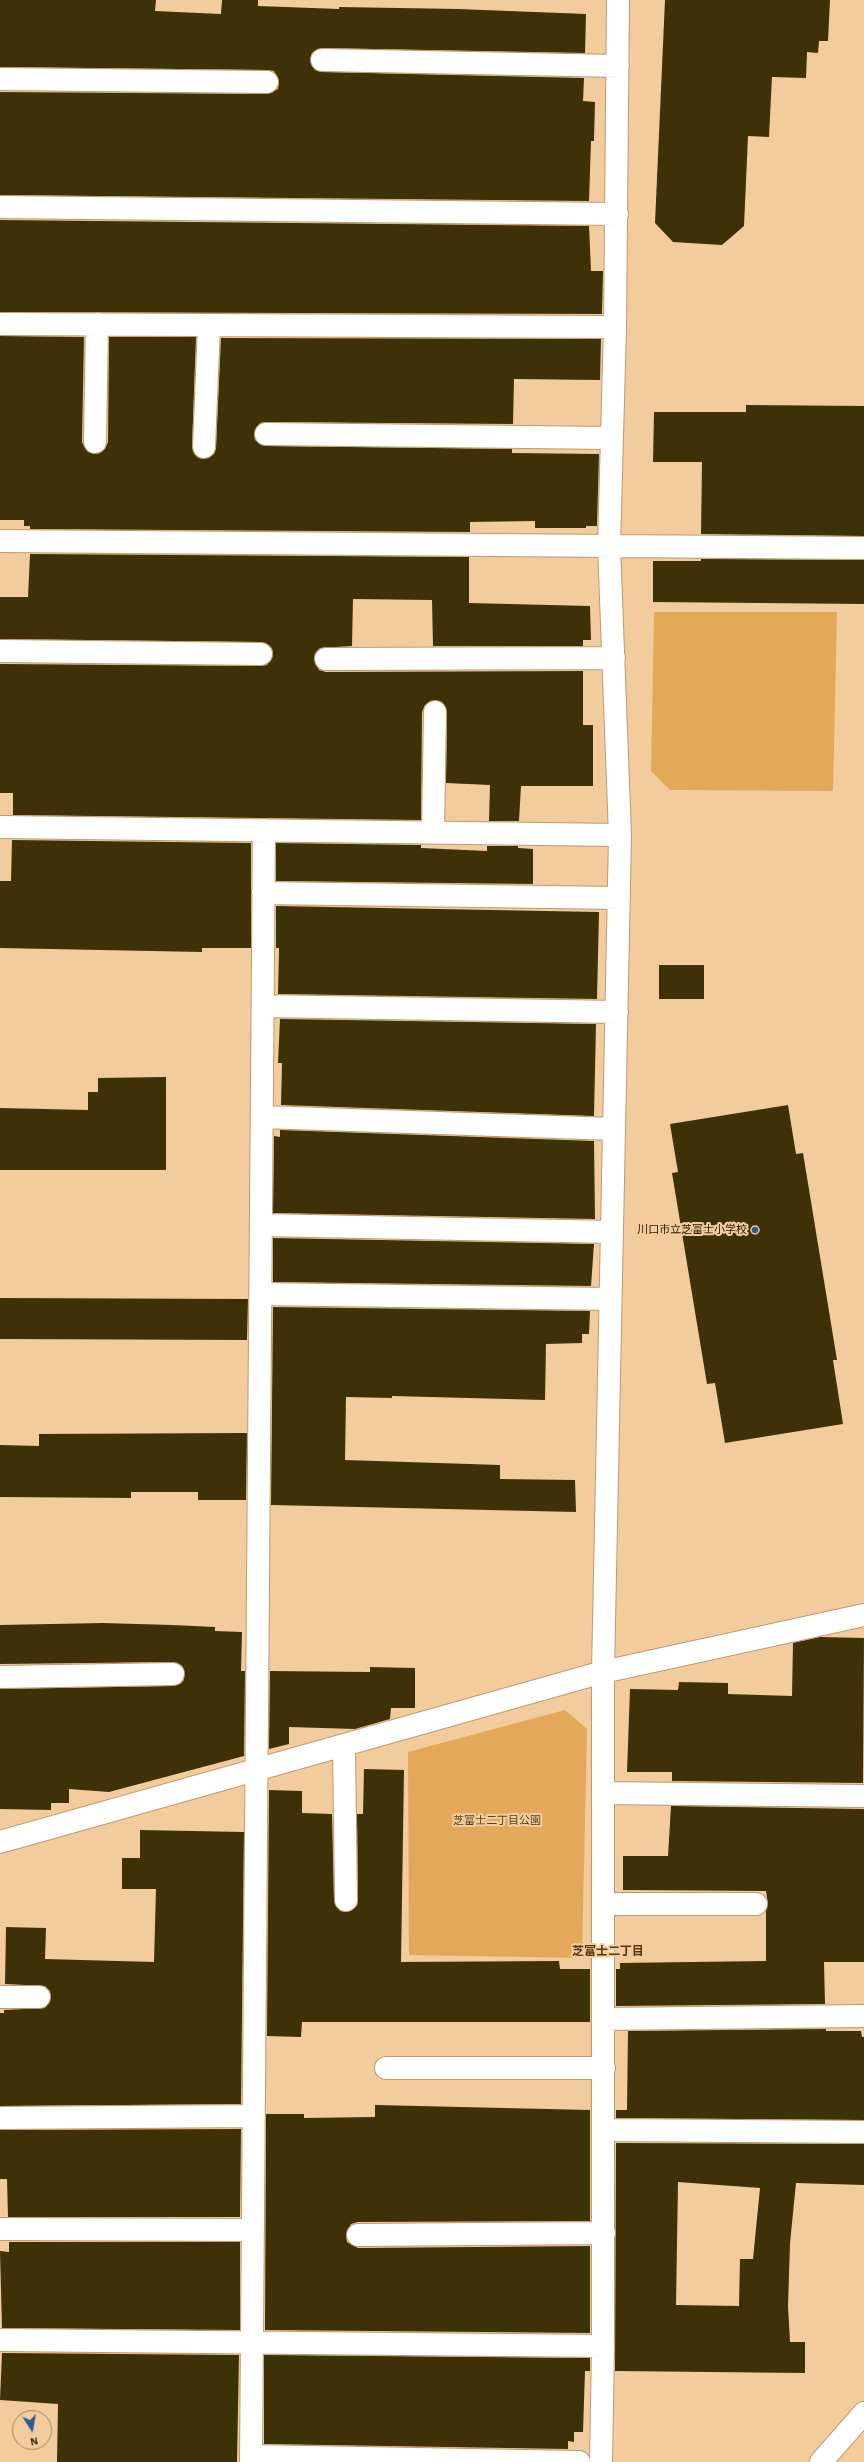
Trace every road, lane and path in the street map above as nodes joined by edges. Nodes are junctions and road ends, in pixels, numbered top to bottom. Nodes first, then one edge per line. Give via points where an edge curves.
1 (618, 0) edge
2 (322, 60) dead end
3 (618, 66) junction
4 (0, 79) edge
5 (266, 82) dead end
6 (0, 207) edge
7 (616, 214) junction
8 (0, 324) edge
9 (97, 324) junction
10 (209, 325) junction
11 (615, 327) junction
12 (266, 434) dead end
13 (612, 438) junction
14 (95, 442) dead end
15 (204, 447) dead end
16 (0, 541) edge
17 (609, 546) junction
18 (864, 548) edge
19 (0, 651) edge
20 (261, 654) dead end
21 (614, 658) junction
22 (326, 659) dead end
23 (435, 712) dead end
24 (0, 828) edge
25 (264, 830) junction
26 (433, 833) junction
27 (620, 834) junction
28 (263, 893) junction
29 (619, 898) junction
30 (263, 1006) junction
31 (616, 1012) junction
32 (262, 1117) junction
33 (614, 1129) junction
34 (261, 1225) junction
35 (612, 1232) junction
36 (260, 1294) junction
37 (610, 1299) junction
38 (864, 1615) edge
39 (603, 1672) junction
40 (173, 1674) dead end
41 (0, 1677) edge
42 (344, 1746) junction
43 (256, 1770) junction
44 (603, 1793) junction
45 (864, 1796) edge
46 (0, 1842) edge
47 (346, 1900) dead end
48 (603, 1904) junction
49 (756, 1904) dead end
50 (0, 1997) edge
51 (39, 1997) dead end
52 (864, 2016) edge
53 (603, 2019) junction
54 (386, 2068) dead end
55 (604, 2068) junction
56 (254, 2116) junction
57 (0, 2118) edge
58 (603, 2130) junction
59 (864, 2132) edge
60 (0, 2229) edge
61 (253, 2230) junction
62 (604, 2233) junction
63 (358, 2235) dead end
64 (0, 2340) edge
65 (251, 2343) junction
66 (603, 2346) junction
67 (864, 2413) edge
68 (251, 2459) edge
69 (579, 2462) edge
70 (601, 2462) edge
71 (821, 2462) edge

1 - 3 street
2 - 3 street
3 - 7 street
4 - 5 street
6 - 7 street
7 - 11 street
8 - 9 street
9 - 10 street
9 - 14 street
10 - 11 street
10 - 15 street
11 - 13 street
12 - 13 street
13 - 17 street
16 - 17 street
17 - 18 street
17 - 21 street
19 - 20 street
21 - 22 street
21 - 27 street
23 - 26 street
24 - 25 street
25 - 26 street
25 - 28 street
26 - 27 street
27 - 29 street
28 - 29 street
28 - 30 street
29 - 31 street
30 - 31 street
30 - 32 street
31 - 33 street
32 - 33 street
32 - 34 street
33 - 35 street
34 - 35 street
34 - 36 street
35 - 37 street
36 - 37 street
36 - 43 street
37 - 39 street
38 - 39 street
39 - 42 street
39 - 44 street
40 - 41 street
42 - 43 street
42 - 47 street
43 - 46 street
43 - 56 street
44 - 45 street
44 - 48 street
48 - 49 street
48 - 53 street
50 - 51 street
52 - 53 street
53 - 55 street
54 - 55 street
55 - 58 street
56 - 57 street
56 - 61 street
58 - 59 street
58 - 62 street
60 - 61 street
61 - 65 street
62 - 63 street
62 - 66 street
64 - 65 street
65 - 66 street
65 - 68 street
66 - 70 street
67 - 71 street
68 - 69 street

